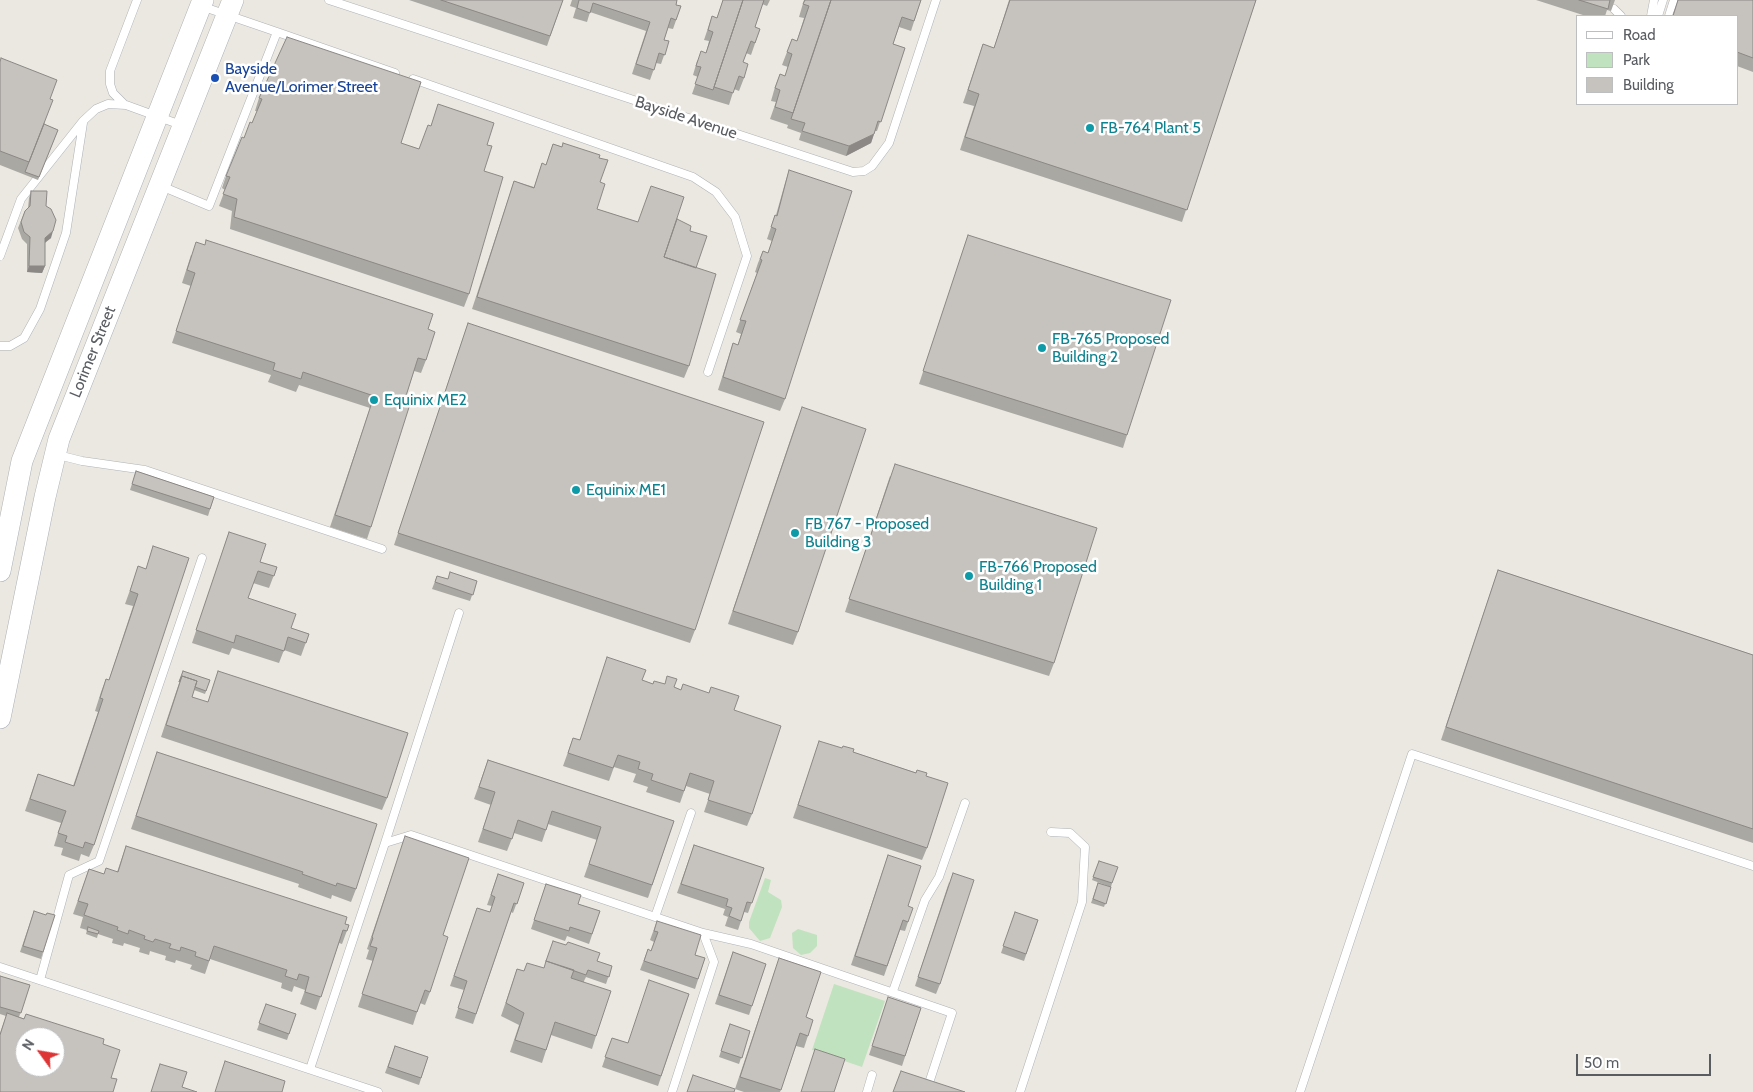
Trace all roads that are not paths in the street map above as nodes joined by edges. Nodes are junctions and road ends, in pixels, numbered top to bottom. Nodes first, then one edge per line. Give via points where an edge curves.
1 (138, 0) edge
2 (329, 0) edge
3 (936, 0) edge
4 (1654, 0) edge
5 (1663, 0) edge
6 (1674, 0) edge
7 (202, 3) edge
8 (230, 8) edge
9 (1614, 9) dead end
10 (1620, 15) edge
11 (1650, 15) edge
12 (1658, 15) edge
13 (1669, 15) edge
14 (277, 32) junction
15 (126, 105) junction
16 (157, 116) junction
17 (83, 122) junction
18 (183, 125) junction
19 (159, 186) junction
20 (0, 256) edge
21 (0, 346) edge
22 (708, 372) dead end
23 (54, 454) junction
24 (382, 548) dead end
25 (202, 558) dead end
26 (0, 570) edge
27 (459, 613) dead end
28 (2, 693) edge
29 (0, 718) edge
30 (965, 803) dead end
31 (691, 813) dead end
32 (1051, 832) dead end
33 (385, 843) junction
34 (1753, 866) edge
35 (655, 917) junction
36 (703, 933) junction
37 (0, 967) edge
38 (40, 980) junction
39 (893, 991) junction
40 (310, 1069) junction
41 (872, 1075) dead end
42 (930, 1080) edge
43 (378, 1092) edge
44 (672, 1092) edge
45 (867, 1092) edge
46 (1020, 1092) edge
47 (1300, 1092) edge

1 - 15 lane via 110,71 113,93
2 - 3 lane, Bayside Avenue via 853,172 872,166 889,143
4 - 11 lane
5 - 12 lane
6 - 13 lane
7 - 8 lane
7 - 16 main road, Lorimer Street
8 - 14 lane
8 - 18 main road, Lorimer Street
9 - 10 lane
14 - 19 lane via 209,206
14 - 22 lane via 693,177 716,192 735,217 747,256
15 - 16 lane
15 - 17 lane via 101,106
16 - 18 lane
16 - 26 main road, Lorimer Street via 22,461
17 - 20 lane via 21,199
17 - 21 lane via 66,233 40,309 24,338 10,346
18 - 19 main road, Lorimer Street
19 - 23 main road, Lorimer Street
23 - 24 lane via 145,470
23 - 28 main road, Lorimer Street
25 - 38 lane via 99,861 69,876
27 - 33 lane
28 - 29 main road, Lorimer Street
30 - 39 lane via 939,876 925,900
31 - 35 lane
32 - 46 lane via 1070,833 1085,847 1082,902
33 - 35 lane via 411,835
33 - 40 lane
34 - 47 lane via 1412,754
35 - 36 lane
36 - 39 lane via 751,944
36 - 44 lane via 714,962
37 - 38 lane
38 - 40 lane
39 - 42 lane via 952,1013
40 - 43 lane
41 - 45 lane

